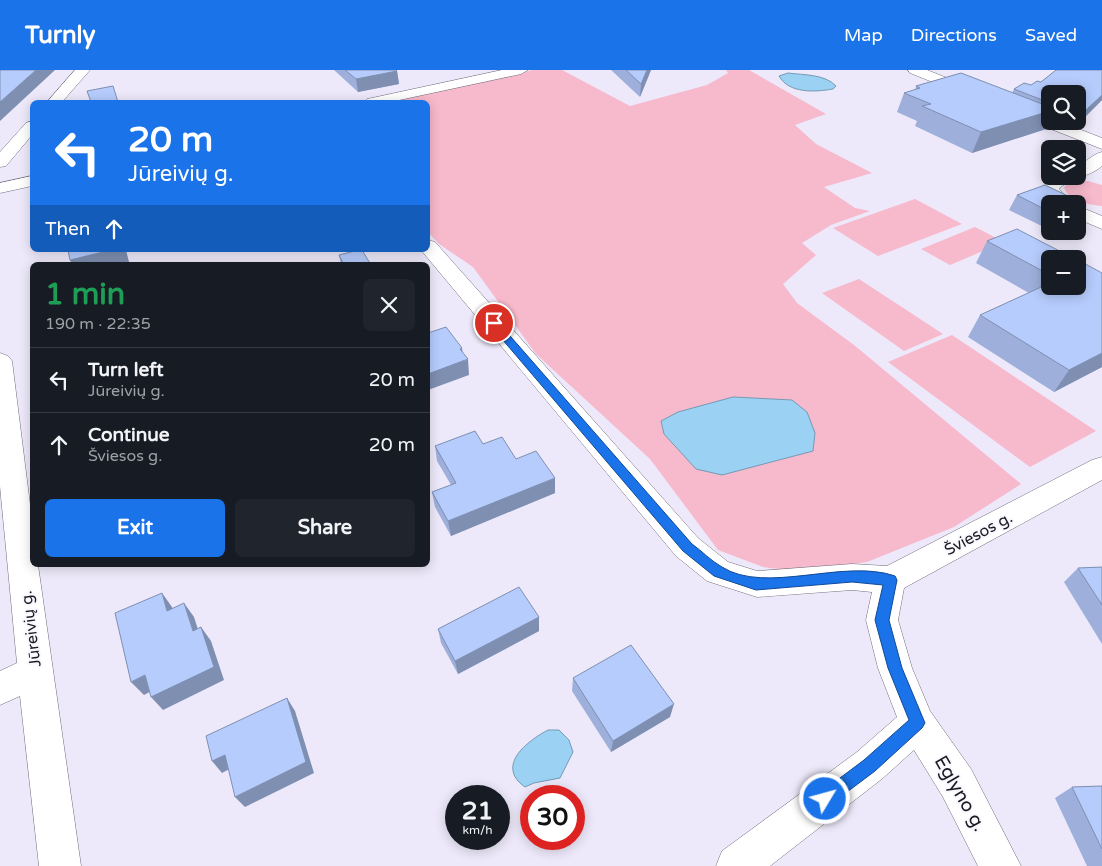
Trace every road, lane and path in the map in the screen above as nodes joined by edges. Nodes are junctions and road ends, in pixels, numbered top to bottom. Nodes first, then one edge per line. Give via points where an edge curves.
1 (82, 70) edge
2 (520, 70) edge
3 (916, 70) edge
4 (987, 99) edge
5 (56, 100) edge
6 (381, 100) edge
7 (1004, 106) edge
8 (30, 128) edge
9 (1102, 144) edge
10 (0, 162) edge
11 (30, 181) edge
12 (1053, 185) edge
13 (0, 188) edge
14 (1054, 195) edge
15 (1086, 216) edge
16 (1102, 223) edge
17 (430, 248) edge
18 (0, 361) edge
19 (1102, 467) edge
20 (890, 580) junction
21 (35, 672) junction
22 (0, 688) edge
23 (917, 723) junction
24 (60, 866) edge
25 (737, 866) edge
26 (1000, 866) edge

1 - 5 street
2 - 6 street
3 - 4 street
7 - 9 street
8 - 10 street
11 - 13 street
12 - 14 street via 1049,190
15 - 16 street
17 - 20 street via 688,547 718,572 756,584 852,577
18 - 21 street, Jūreivių g.
19 - 20 street, Šviesos g.
20 - 23 street via 882,620 895,668
21 - 22 street
21 - 24 street, Jūreivių g.
23 - 25 street via 870,765
23 - 26 street, Eglyno g. via 957,783

